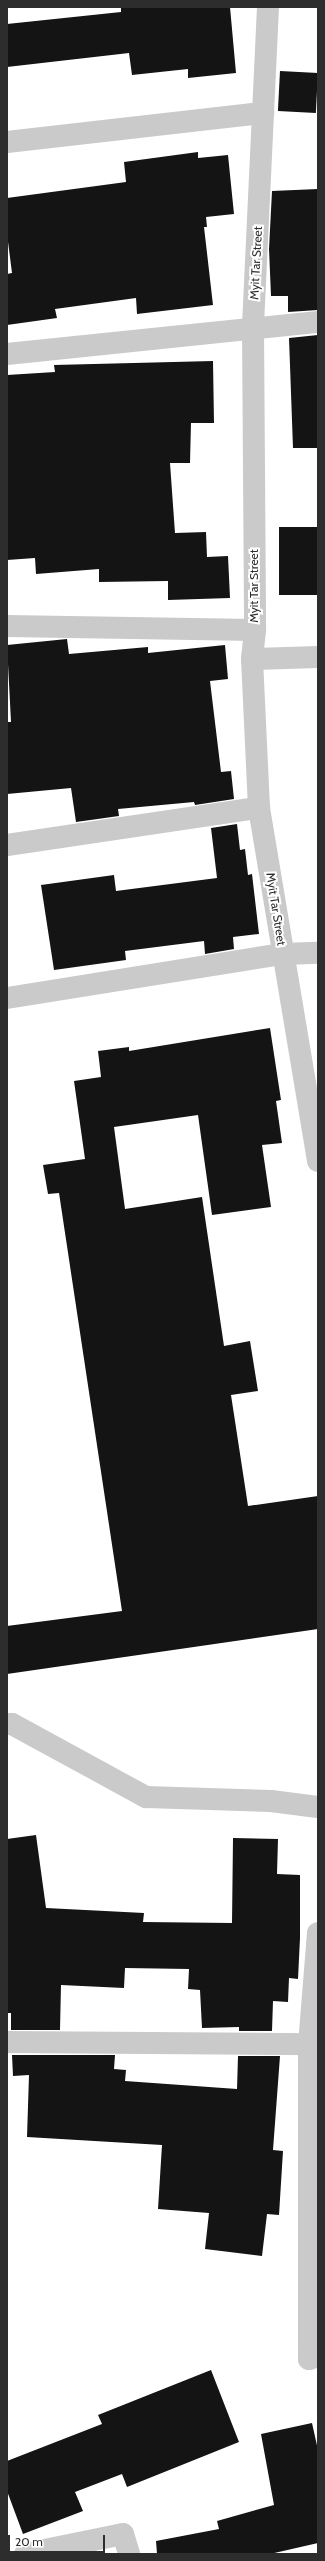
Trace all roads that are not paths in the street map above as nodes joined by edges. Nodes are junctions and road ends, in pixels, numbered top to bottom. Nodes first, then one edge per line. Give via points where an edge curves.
1 (268, 7) edge
2 (263, 113) junction
3 (7, 142) edge
4 (318, 322) edge
5 (253, 327) junction
6 (7, 354) edge
7 (7, 626) edge
8 (255, 630) junction
9 (318, 657) edge
10 (252, 659) junction
11 (260, 808) junction
12 (7, 845) edge
13 (318, 953) edge
14 (283, 954) junction
15 (7, 998) edge
16 (318, 1161) edge
17 (7, 1724) edge
18 (318, 1808) edge
19 (318, 1933) edge
20 (7, 2042) edge
21 (313, 2045) edge
22 (318, 2356) edge
23 (25, 2554) edge
24 (129, 2554) edge

1 - 2 street, Myit Tar Street
2 - 3 street
2 - 5 street, Myit Tar Street
4 - 5 street
5 - 6 street
5 - 8 street, Myit Tar Street
7 - 8 street
8 - 10 street, Myit Tar Street
9 - 10 street
10 - 11 street, Myit Tar Street
11 - 12 street
11 - 14 street, Myit Tar Street
13 - 14 street
14 - 15 street
14 - 16 street, Myit Tar Street
17 - 18 street via 12,1724 146,1797 271,1801
19 - 21 street
20 - 21 street
21 - 22 street via 309,2359
23 - 24 street via 123,2534

